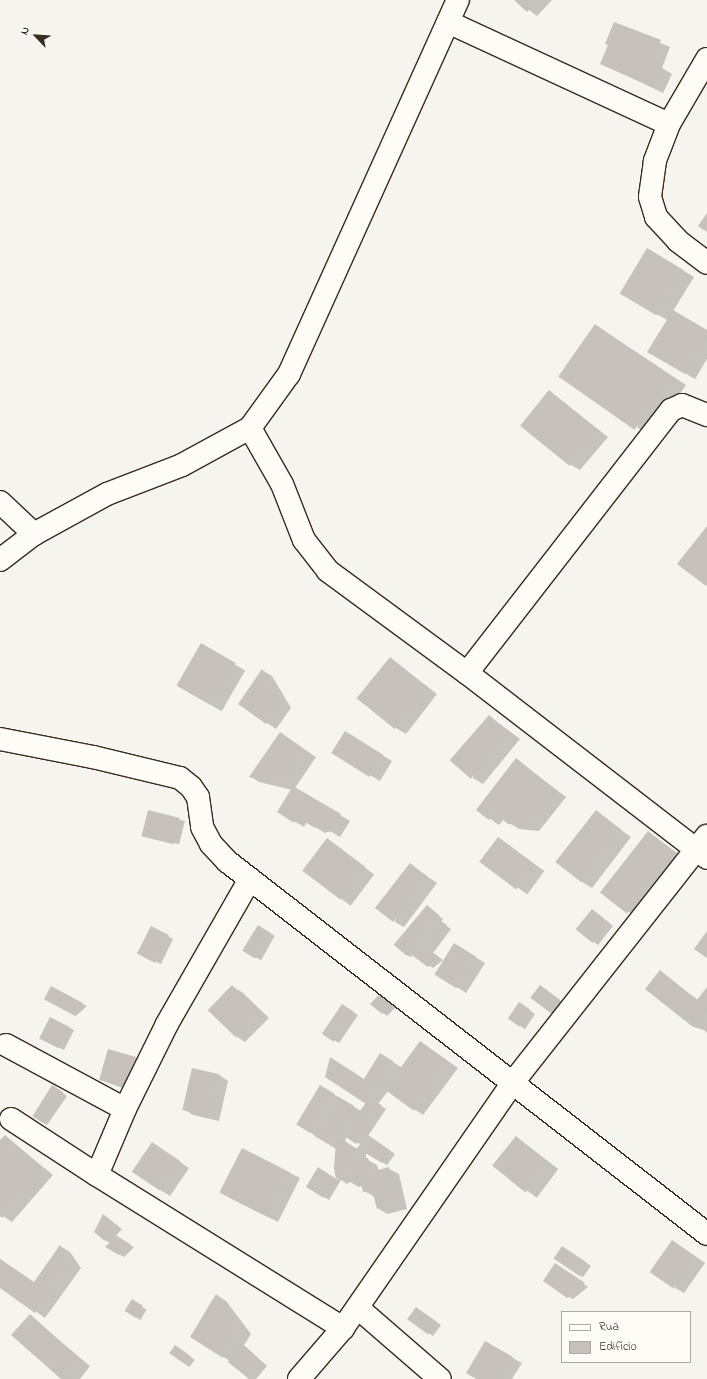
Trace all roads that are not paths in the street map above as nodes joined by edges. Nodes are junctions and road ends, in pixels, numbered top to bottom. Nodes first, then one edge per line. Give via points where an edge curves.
1 (458, 0) edge
2 (448, 22) junction
3 (707, 59) edge
4 (669, 124) junction
5 (707, 263) edge
6 (707, 415) edge
7 (250, 428) junction
8 (0, 502) edge
9 (34, 534) junction
10 (0, 560) edge
11 (468, 673) junction
12 (0, 739) edge
13 (703, 848) edge
14 (250, 879) junction
15 (6, 1045) dead end
16 (514, 1082) junction
17 (125, 1109) junction
18 (11, 1119) dead end
19 (97, 1175) junction
20 (707, 1234) edge
21 (358, 1308) junction
22 (343, 1328) junction
23 (299, 1379) edge
24 (440, 1379) edge

1 - 2 street
2 - 4 street
2 - 7 street via 289,374
3 - 4 street
4 - 5 street via 655,161 650,197 656,217 678,241
6 - 11 street via 682,405 671,410
7 - 9 street via 182,464 107,494
7 - 11 street via 282,484 304,540 328,571
8 - 9 street
9 - 10 street
11 - 13 street
12 - 14 street via 93,757 180,778 191,787 198,798 202,827 211,844
13 - 16 street
14 - 16 street
14 - 17 street via 167,1024
15 - 17 street
16 - 20 street
16 - 21 street
17 - 19 street
18 - 19 street
19 - 22 street
21 - 22 street
21 - 24 street
22 - 23 street

